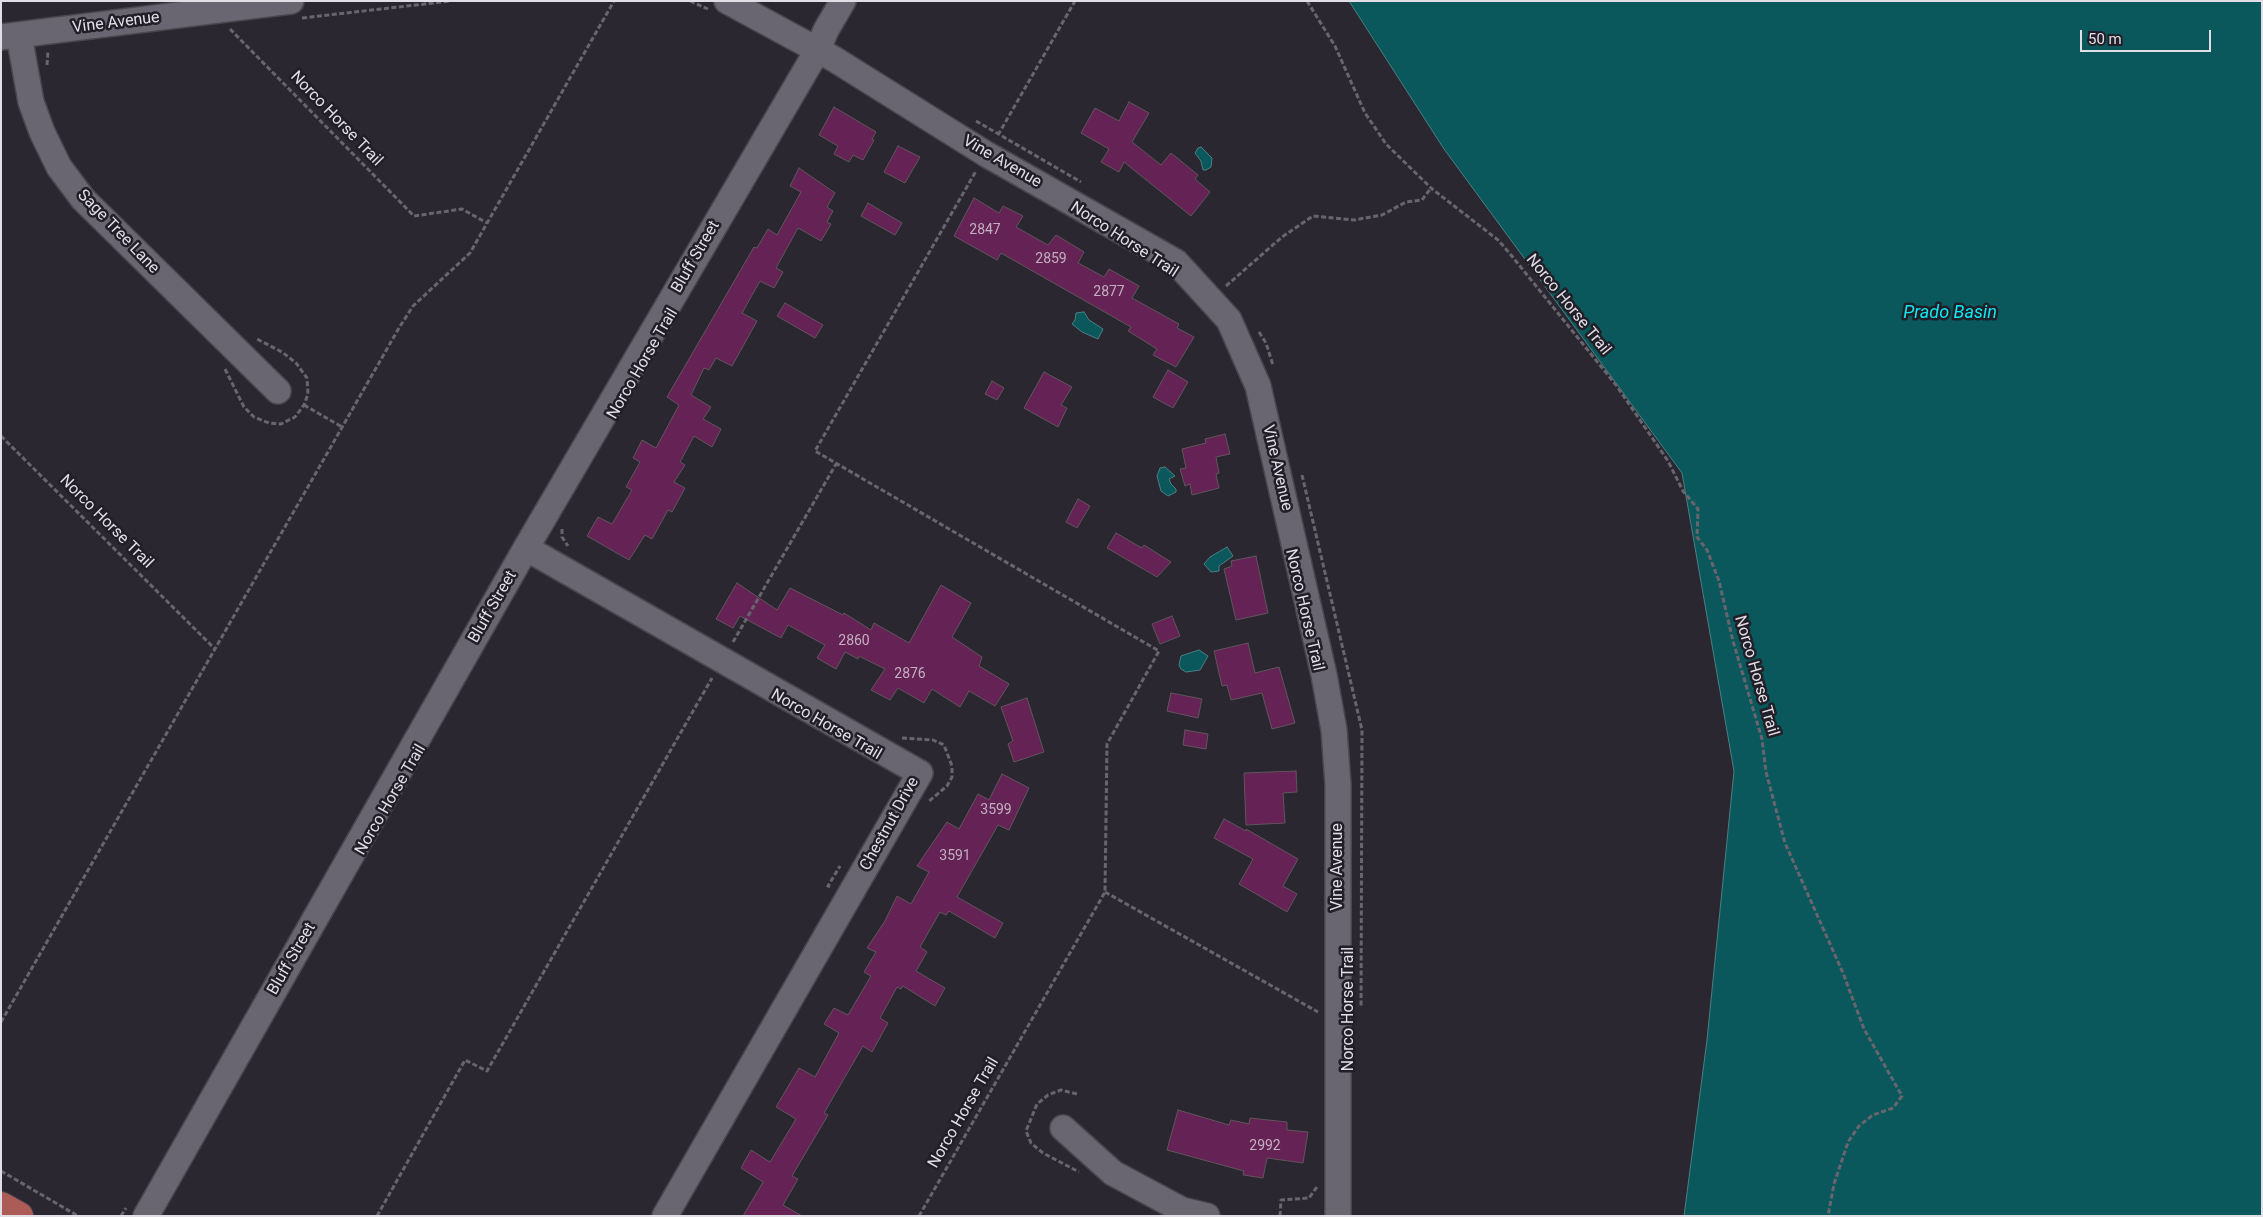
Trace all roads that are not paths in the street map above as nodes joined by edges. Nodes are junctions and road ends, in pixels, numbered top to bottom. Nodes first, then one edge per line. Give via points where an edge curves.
1 (291, 1) edge
2 (728, 1) edge
3 (843, 1) edge
4 (10, 36) edge
5 (817, 51) junction
6 (278, 392) dead end
7 (526, 548) junction
8 (1063, 1128) dead end
9 (1, 1206) edge
10 (19, 1216) edge
11 (146, 1216) edge
12 (665, 1216) edge
13 (1208, 1216) edge
14 (1338, 1216) edge

1 - 4 street, Vine Avenue
2 - 5 street, Vine Avenue
3 - 5 street, Bluff Street
4 - 6 street, Sage Tree Lane via 39,124 60,167 83,199
5 - 7 street, Bluff Street
5 - 14 street, Vine Avenue via 992,144 1176,262 1229,320 1258,386 1334,730 1338,784
7 - 11 street, Bluff Street
7 - 12 street, Chestnut Drive via 728,651 920,773
8 - 13 street via 1112,1173 1182,1210
9 - 10 main road

